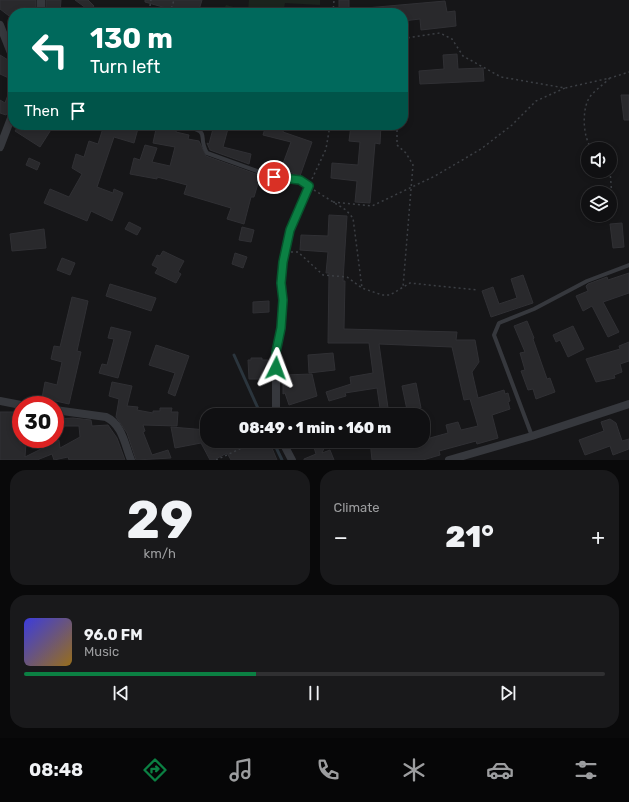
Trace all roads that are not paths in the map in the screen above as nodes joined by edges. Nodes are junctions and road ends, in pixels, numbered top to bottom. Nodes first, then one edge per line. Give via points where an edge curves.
1 (0, 25) edge
2 (8, 48) edge
3 (8, 126) edge
4 (198, 130) edge
5 (0, 147) edge
6 (629, 265) edge
7 (276, 352) joint
8 (0, 401) edge
9 (12, 403) edge
10 (629, 404) edge
11 (276, 408) edge
12 (64, 411) edge
13 (532, 436) junction
14 (286, 448) edge
15 (131, 460) edge
16 (292, 460) edge
17 (449, 460) edge

1 - 2 street
3 - 5 street
4 - 7 lane via 203,134 207,153 274,177 300,180 309,186 290,230 285,251 281,283 281,328
6 - 13 lane via 587,280 534,309 500,323 494,335
7 - 11 street
8 - 9 street
10 - 13 street
12 - 15 street via 113,420 119,428
13 - 17 street
14 - 16 street

